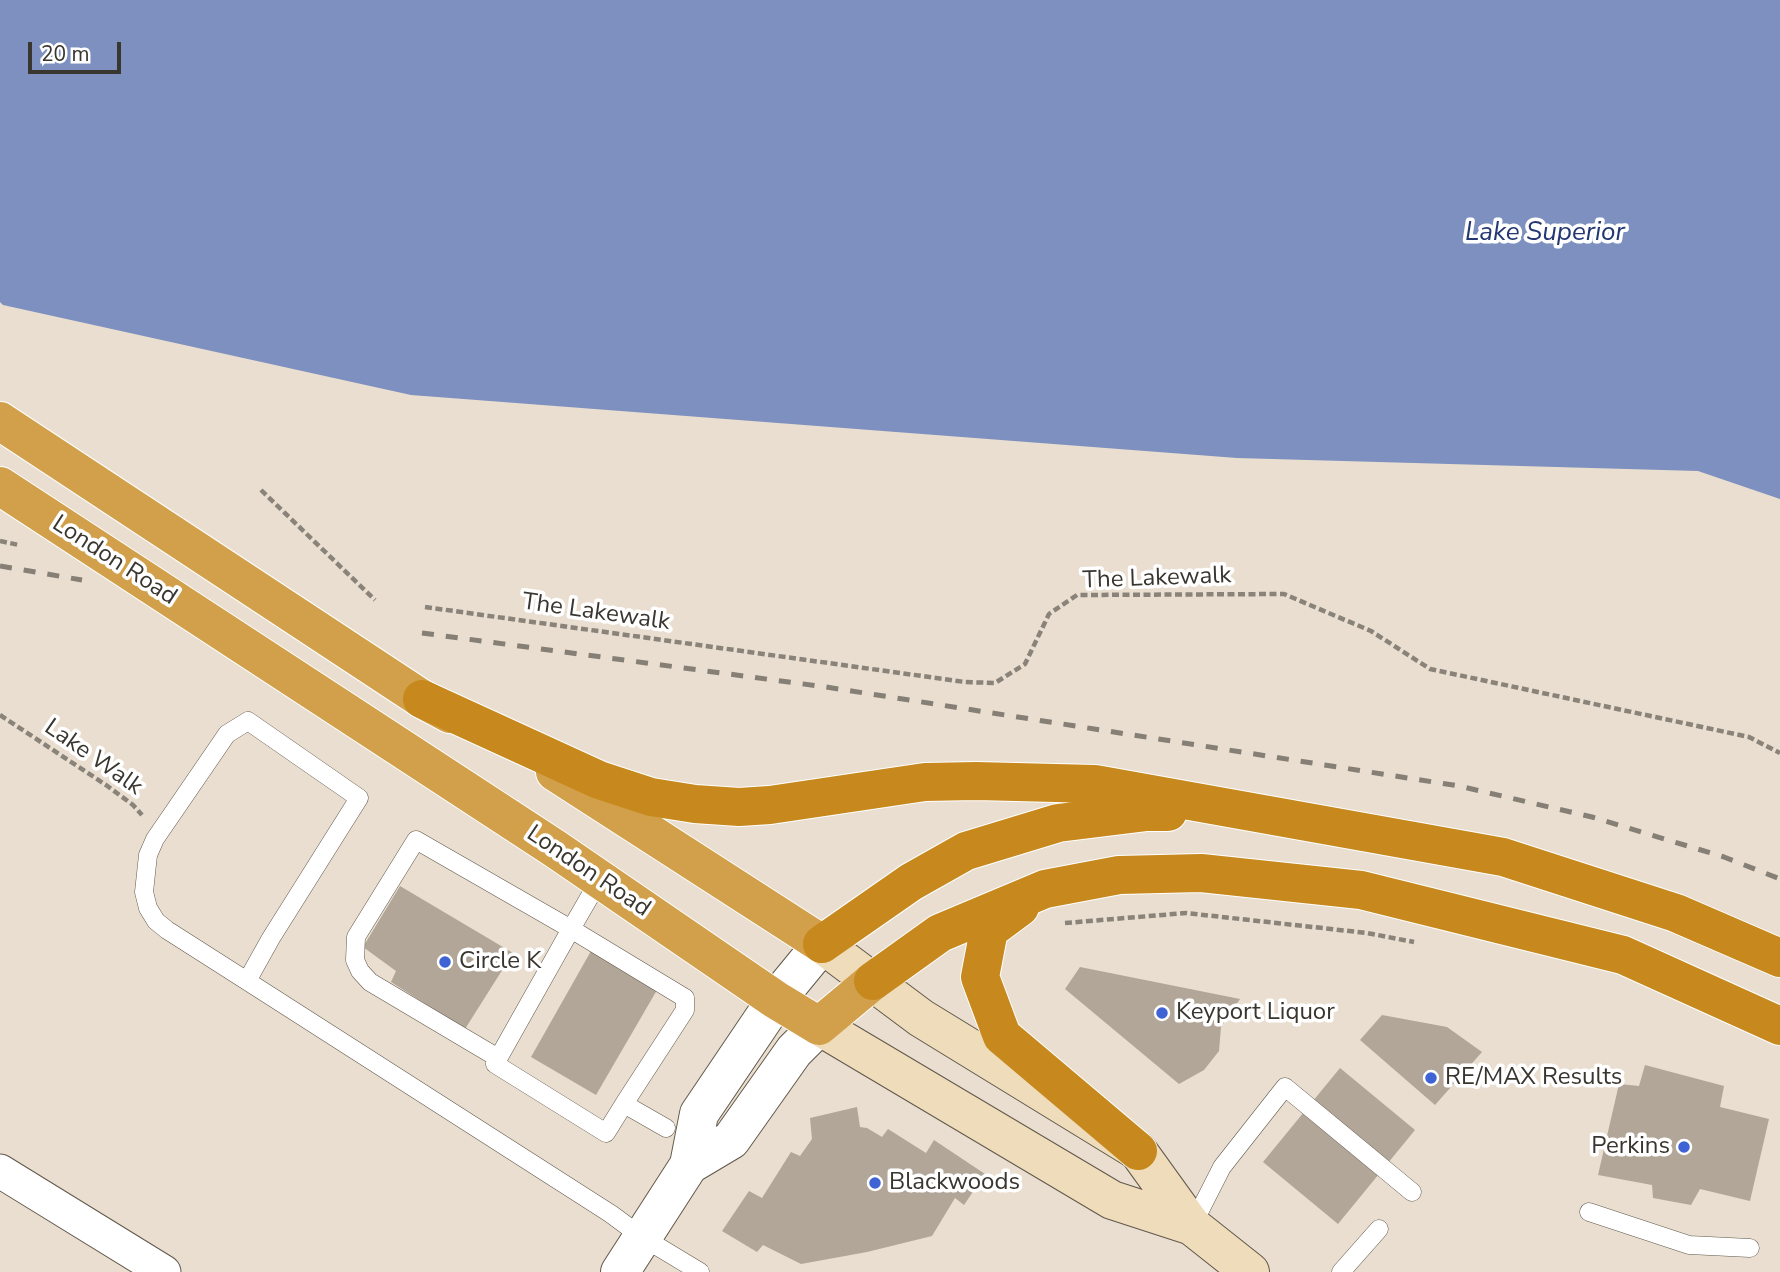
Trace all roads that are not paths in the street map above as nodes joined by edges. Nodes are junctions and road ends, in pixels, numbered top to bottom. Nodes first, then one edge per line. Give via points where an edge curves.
1 (0, 421) edge
2 (0, 486) edge
3 (422, 699) junction
4 (1237, 811) junction
5 (600, 879) junction
6 (1049, 907) junction
7 (570, 929) junction
8 (822, 944) junction
9 (1780, 957) edge
10 (873, 981) junction
11 (247, 982) junction
12 (776, 1000) junction
13 (819, 1026) junction
14 (1780, 1026) edge
15 (498, 1058) junction
16 (624, 1104) junction
17 (666, 1128) dead end
18 (1138, 1151) junction
19 (689, 1165) junction
20 (0, 1171) edge
21 (1412, 1192) dead end
22 (1589, 1212) dead end
23 (1192, 1226) junction
24 (1379, 1229) dead end
25 (642, 1237) junction
26 (1750, 1248) dead end
27 (164, 1272) edge
28 (620, 1272) edge
29 (701, 1272) edge
30 (1250, 1272) edge
31 (1340, 1272) edge

1 - 3 highway, London Road
2 - 5 highway, London Road
3 - 4 highway via 599,780 651,797 695,804 770,805 911,784 975,781 1095,784
3 - 8 highway, London Road via 547,767
4 - 8 highway via 1147,812 1058,823 967,851 911,882
4 - 9 highway via 1503,857 1676,913
5 - 7 lane
5 - 12 highway, London Road
6 - 10 highway via 940,933
6 - 14 highway via 1119,875 1201,873 1361,890 1623,955
6 - 18 highway via 989,930 980,977 1002,1036
7 - 15 lane
7 - 15 lane via 416,840 356,937 355,960 370,982
7 - 16 lane via 685,998 685,1010
8 - 10 main road, London Road
8 - 12 street
10 - 13 highway
10 - 18 main road, London Road via 921,1018
11 - 11 lane via 156,921 144,892 148,855 159,833 227,734 248,721 359,799
11 - 25 lane
12 - 13 highway, London Road
12 - 19 street via 699,1114
13 - 19 street via 794,1051 731,1140
13 - 23 main road, London Road via 1112,1200
15 - 16 lane via 495,1064 607,1133
16 - 17 lane
18 - 23 main road, London Road
19 - 25 street
20 - 27 street
21 - 23 lane via 1285,1087 1222,1167
22 - 26 lane via 1689,1245
23 - 30 main road, London Road
24 - 31 lane
25 - 28 street
25 - 29 lane

